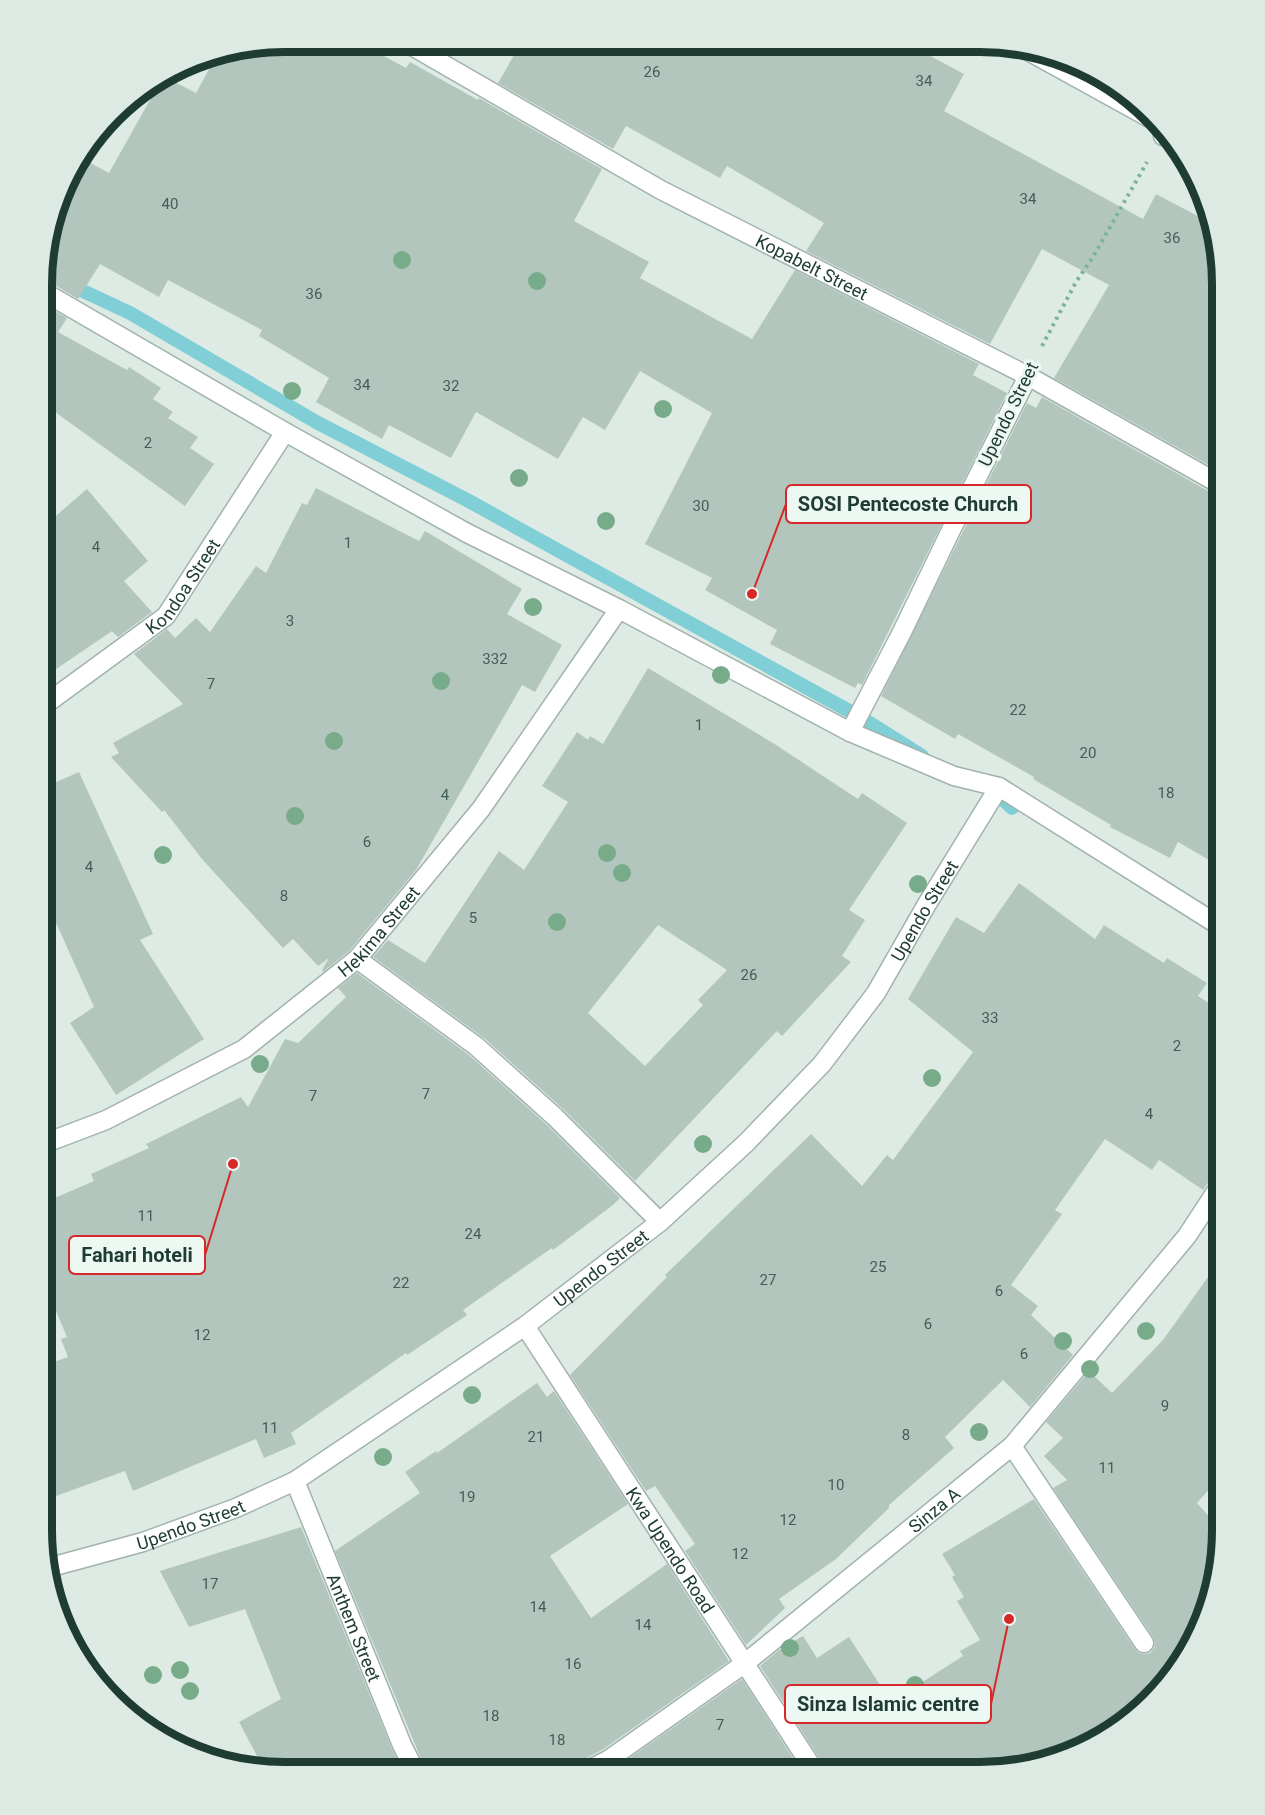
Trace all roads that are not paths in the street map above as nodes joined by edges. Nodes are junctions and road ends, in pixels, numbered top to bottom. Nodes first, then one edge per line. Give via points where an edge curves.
1 (422, 52) edge
2 (1051, 63) edge
3 (1129, 107) edge
4 (52, 297) edge
5 (1028, 376) junction
6 (285, 432) junction
7 (1213, 480) edge
8 (619, 609) junction
9 (52, 698) edge
10 (850, 732) junction
11 (999, 787) junction
12 (1213, 922) edge
13 (357, 959) junction
14 (52, 1141) edge
15 (1213, 1196) edge
16 (660, 1222) junction
17 (525, 1326) junction
18 (1012, 1446) junction
19 (295, 1481) junction
20 (55, 1566) edge
21 (1144, 1643) dead end
22 (744, 1664) junction
23 (410, 1762) edge
24 (604, 1762) edge
25 (809, 1762) edge

1 - 5 street, Kopabelt Street via 661,190
2 - 3 street
4 - 6 street
5 - 7 street, Kopabelt Street
5 - 10 street, Upendo Street
6 - 8 street via 467,533
6 - 9 street, Kondoa Street via 166,616
8 - 10 street
8 - 13 street, Hekima Street via 481,809
10 - 11 street via 954,776
11 - 12 street
11 - 16 street, Upendo Street via 876,993 822,1064 746,1143
13 - 14 street, Hekima Street via 244,1049 106,1120
13 - 16 street via 476,1046 555,1117
15 - 18 street, Sinza A via 1187,1236
16 - 17 street, Upendo Street
17 - 19 street, Upendo Street
17 - 22 street, Kwa Upendo Road
18 - 21 street
18 - 22 street, Sinza A
19 - 20 street, Upendo Street via 236,1508 143,1542
19 - 23 street, Anthem Street
22 - 24 street, Sinza A
22 - 25 street, Kwa Upendo Road

